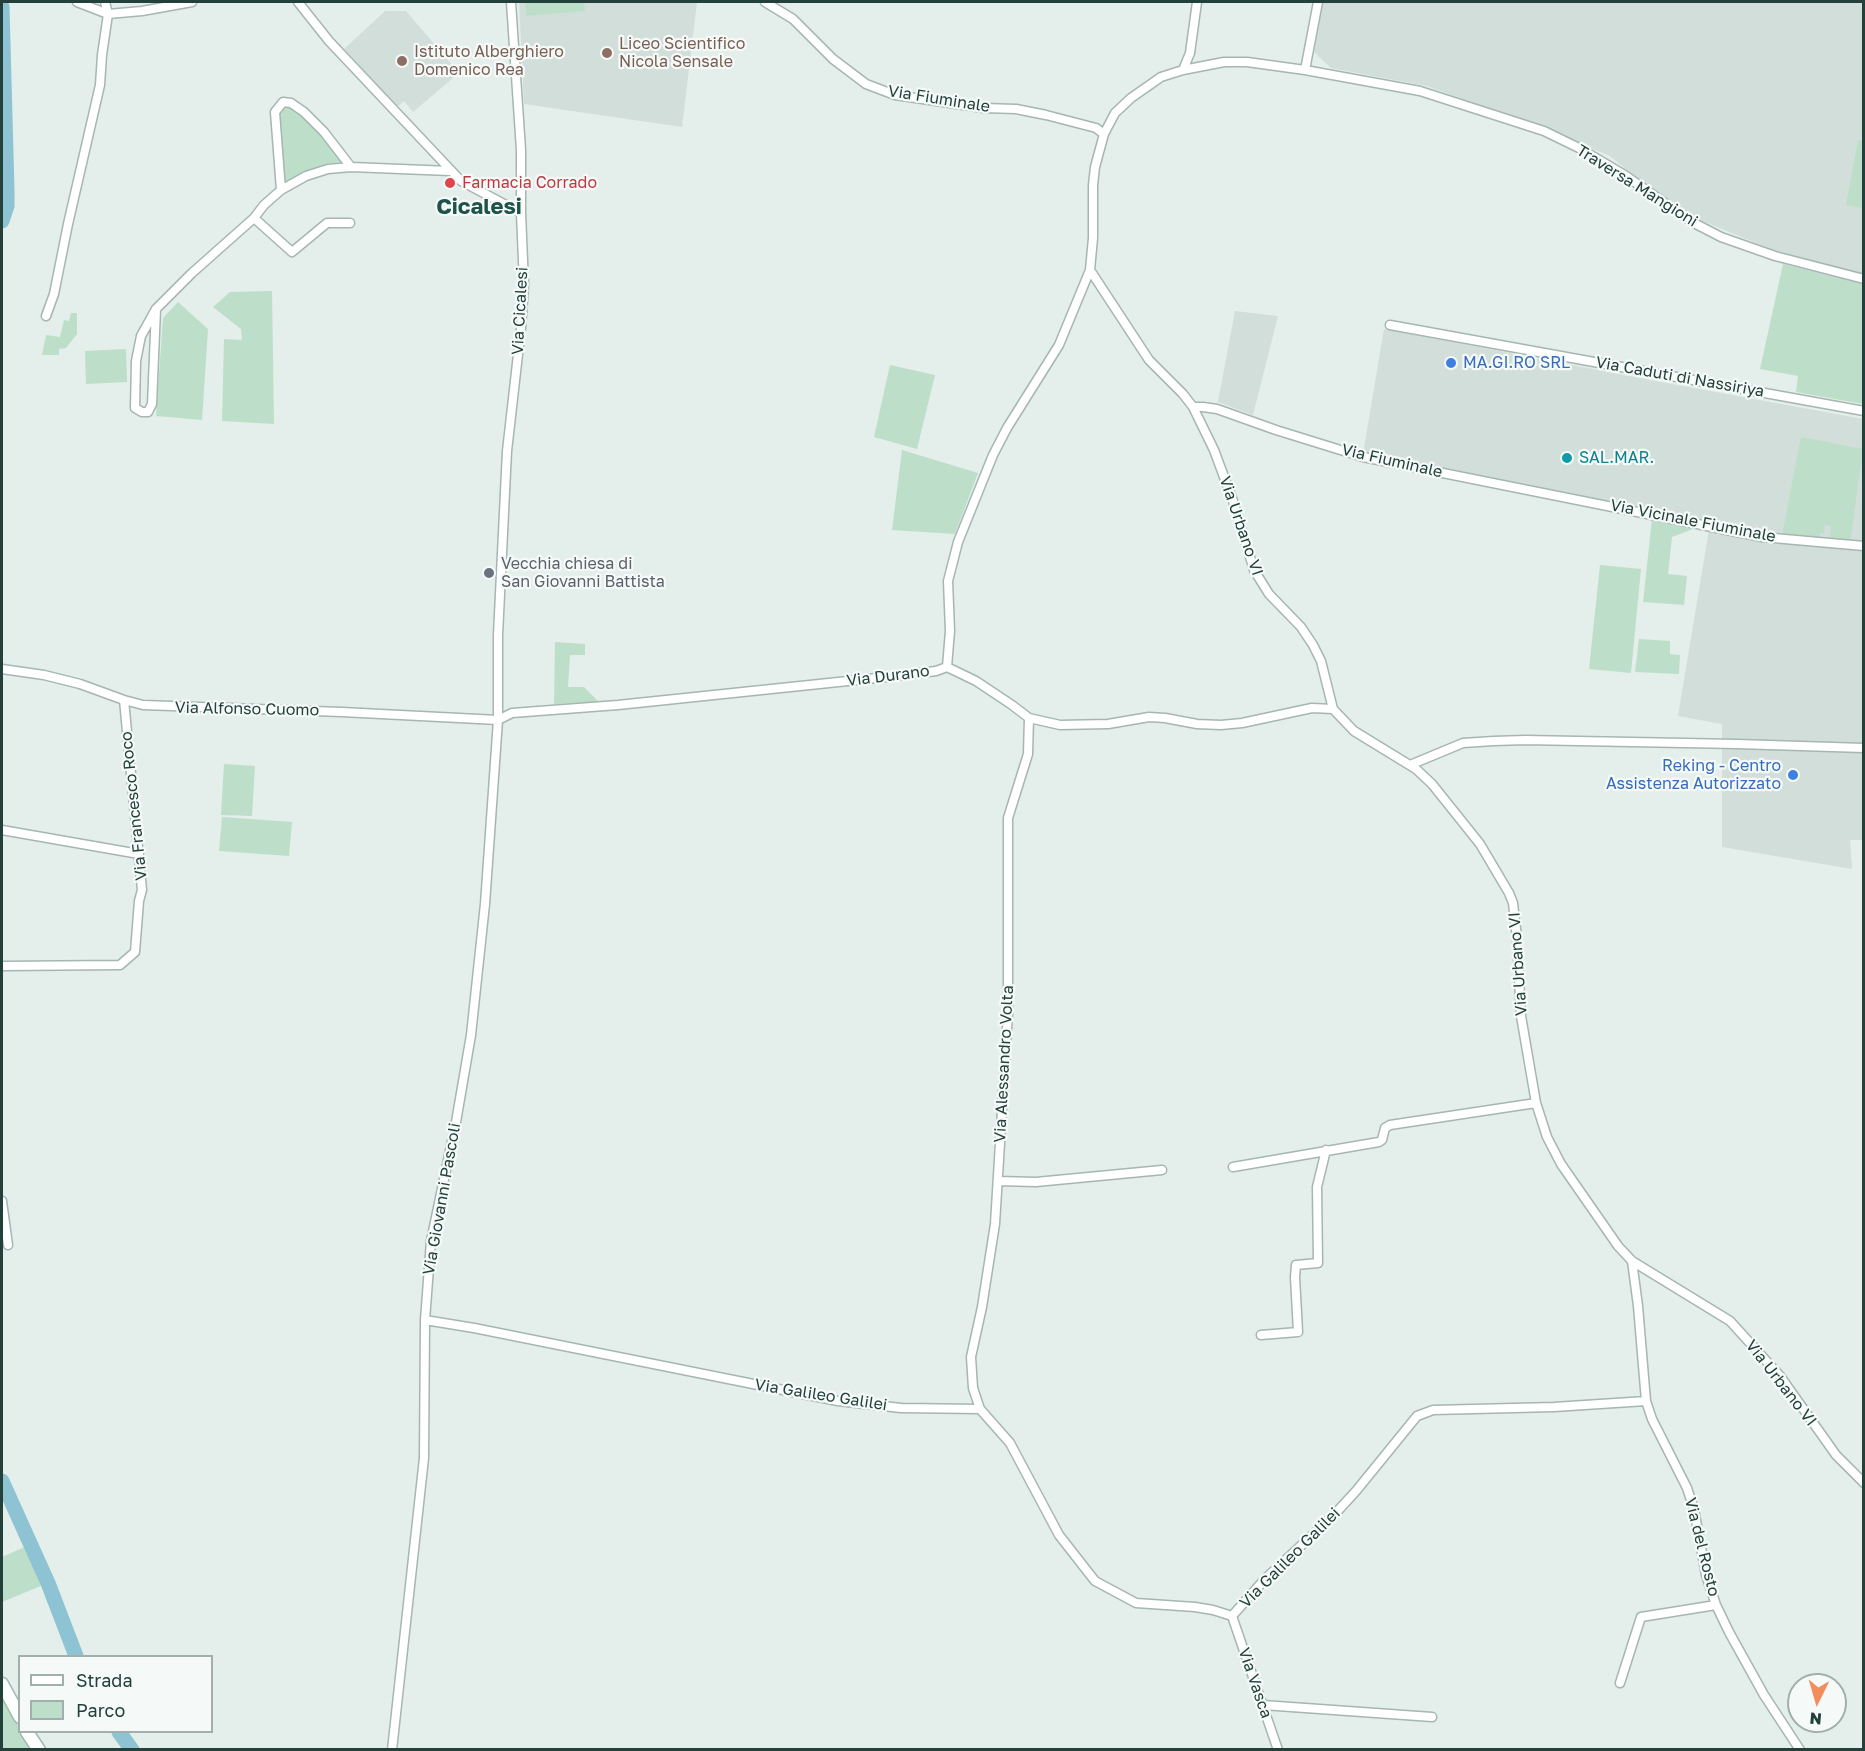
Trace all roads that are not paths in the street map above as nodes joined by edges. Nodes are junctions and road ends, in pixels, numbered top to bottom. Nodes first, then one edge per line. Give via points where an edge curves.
1 (77, 2) edge
2 (105, 2) edge
3 (192, 2) edge
4 (298, 2) edge
5 (512, 2) edge
6 (765, 2) edge
7 (1197, 2) edge
8 (1318, 2) edge
9 (108, 14) junction
10 (1183, 70) junction
11 (1305, 70) junction
12 (1104, 134) junction
13 (351, 166) junction
14 (450, 171) junction
15 (281, 190) junction
16 (521, 213) junction
17 (254, 218) junction
18 (350, 223) dead end
19 (1090, 270) junction
20 (1863, 279) edge
21 (156, 309) junction
22 (46, 316) dead end
23 (1390, 325) dead end
24 (1193, 407) junction
25 (1863, 411) edge
26 (1595, 502) joint
27 (1863, 546) edge
28 (947, 667) junction
29 (2, 669) edge
30 (124, 700) junction
31 (1333, 709) junction
32 (1029, 718) junction
33 (498, 720) junction
34 (1863, 748) edge
35 (1410, 765) junction
36 (2, 830) edge
37 (139, 854) junction
38 (2, 966) edge
39 (1536, 1103) junction
40 (1326, 1150) junction
41 (1233, 1167) dead end
42 (1162, 1170) dead end
43 (998, 1181) junction
44 (2, 1201) edge
45 (8, 1245) dead end
46 (1632, 1261) junction
47 (425, 1320) junction
48 (1260, 1335) dead end
49 (1646, 1401) junction
50 (980, 1409) junction
51 (1863, 1483) edge
52 (1716, 1605) junction
53 (1232, 1616) junction
54 (2, 1683) edge
55 (1620, 1683) dead end
56 (1263, 1705) junction
57 (18, 1713) edge
58 (1432, 1717) dead end
59 (28, 1733) edge
60 (39, 1749) edge
61 (392, 1749) edge
62 (1278, 1749) edge
63 (1800, 1749) edge

1 - 9 street
2 - 9 street
3 - 9 street
4 - 14 street via 329,41
5 - 16 street, Via Cicalesi
6 - 12 street, Via Fiuminale via 793,20 851,74 876,88 911,98 1046,115 1096,128
7 - 10 street via 1190,53
8 - 11 street
9 - 22 street via 100,85
10 - 11 street, Traversa Mangioni via 1224,62
10 - 12 street via 1161,77 1131,98 1115,113
11 - 20 street, Traversa Mangioni via 1420,91 1545,131 1626,176 1692,222 1721,237
12 - 19 street via 1093,185
13 - 14 street
13 - 15 street via 306,176
13 - 15 street via 304,112 283,102 275,112
14 - 16 street via 473,189
15 - 17 street
16 - 33 street, Via Cicalesi via 524,285 507,451
17 - 18 street via 292,252 327,223
17 - 21 street
19 - 24 street, Via Urbano VI via 1149,360
19 - 28 street via 1059,345 993,455 958,542 948,581
21 - 21 street via 152,404 148,412 142,412 135,408 136,361 141,336
23 - 25 street, Via Caduti di Nassiriya
24 - 26 street, Via Fiuminale via 1217,409 1364,457
24 - 31 street, Via Urbano VI via 1214,450 1254,570 1269,594 1313,645
26 - 27 street, Via Vicinale Fiuminale via 1762,537
28 - 32 street, Via Durano via 976,681
28 - 33 street, Via Durano via 896,676 512,713
29 - 30 street, Via Alfonso Cuomo via 80,684
30 - 33 street, Via Alfonso Cuomo via 165,707
30 - 37 street, Via Francesco Roco
31 - 32 street, Via Durano via 1312,708 1221,725 1149,717 1077,726
31 - 35 street, Via Urbano VI via 1354,731
32 - 43 street, Via Alessandro Volta via 1028,754 1008,818 1008,1012
33 - 47 street, Via Giovanni Pascoli via 471,1035 432,1241
34 - 35 street via 1463,742
35 - 39 street, Via Urbano VI via 1457,813 1480,844 1513,903 1521,1016
36 - 37 street
37 - 38 street, Via Francesco Roco via 142,890 135,952 120,965
39 - 40 street via 1390,1125 1379,1142
39 - 46 street, Via Urbano VI via 1561,1164
40 - 41 street
40 - 48 street via 1317,1186 1318,1263 1296,1265 1298,1332
42 - 43 street via 1036,1182
43 - 50 street, Via Alessandro Volta via 994,1234 971,1357 973,1388
44 - 45 street
46 - 49 street, Via del Rosto
46 - 51 street, Via Urbano VI via 1730,1321 1780,1376 1836,1455
47 - 50 street, Via Galileo Galilei via 838,1401 901,1408
47 - 61 street, Via Giovanni Pascoli via 424,1458
49 - 52 street, Via del Rosto via 1690,1498
49 - 53 street, Via Galileo Galilei via 1433,1410 1417,1416 1333,1516 1265,1579
50 - 53 street, Via Galileo Galilei via 1010,1443 1059,1535 1095,1581 1136,1603 1195,1607
52 - 55 street via 1641,1617
52 - 63 street, Via del Rosto via 1764,1695
53 - 56 street, Via Vasca
54 - 57 main road
56 - 58 street
56 - 62 street, Via Vasca
59 - 60 main road

